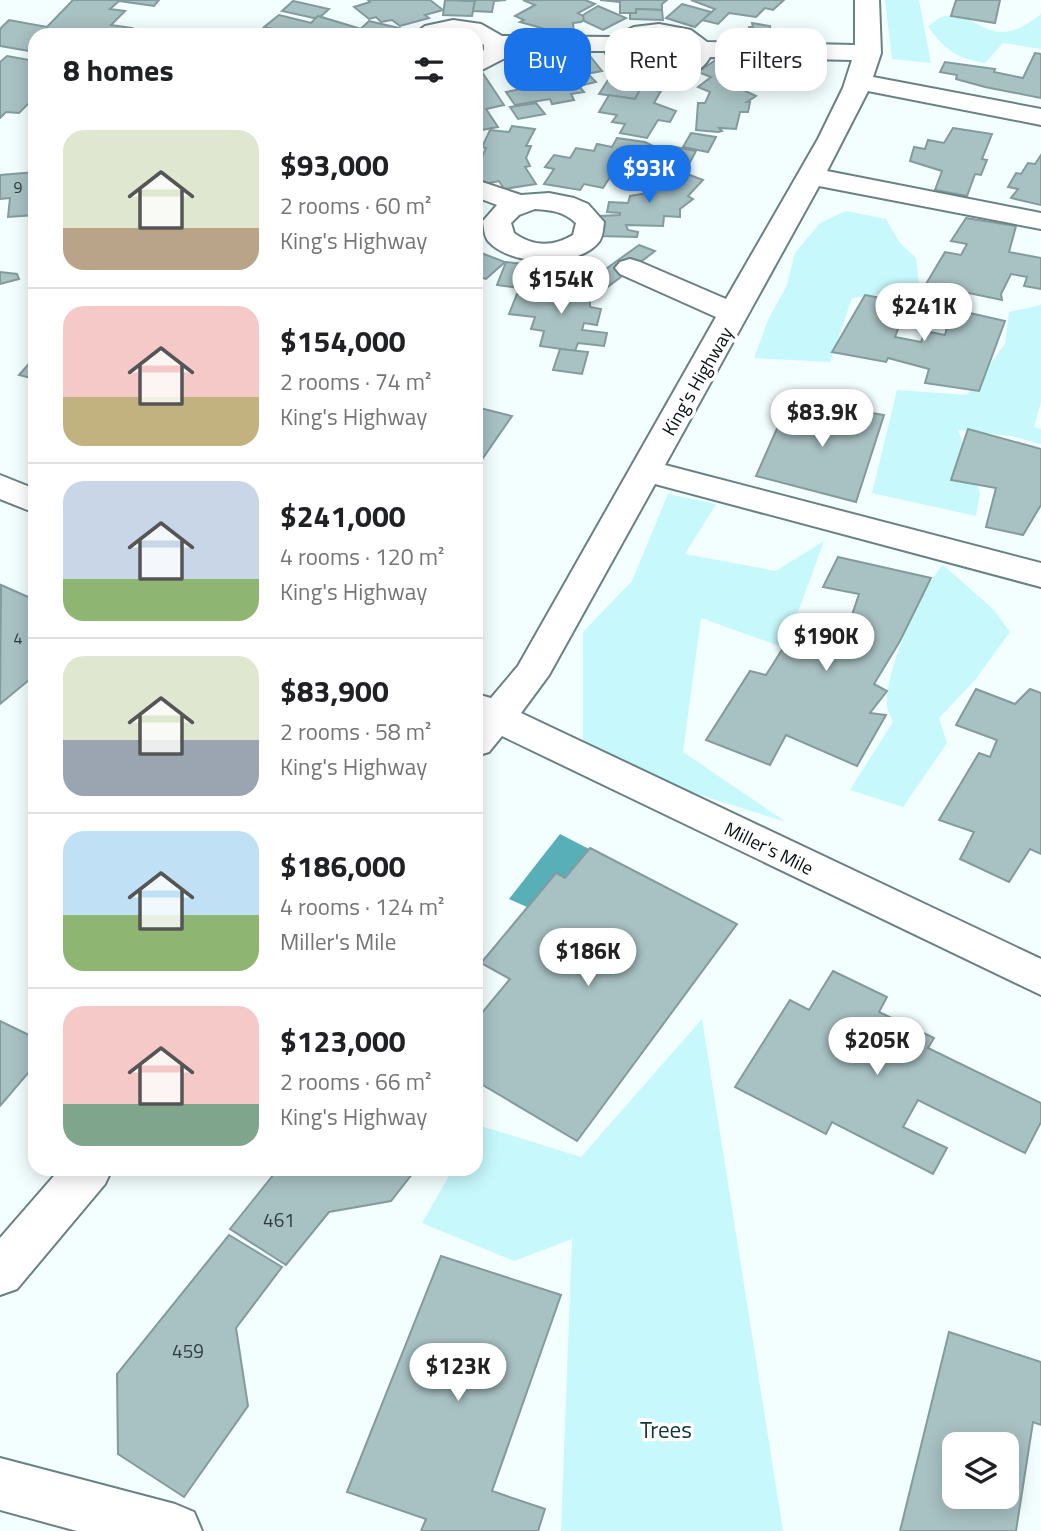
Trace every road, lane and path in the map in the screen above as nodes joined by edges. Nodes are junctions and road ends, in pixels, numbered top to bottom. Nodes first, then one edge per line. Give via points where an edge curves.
1 (867, 0) edge
2 (483, 36) edge
3 (605, 49) edge
4 (701, 49) edge
5 (869, 53) junction
6 (489, 54) edge
7 (860, 82) junction
8 (1041, 117) edge
9 (811, 176) junction
10 (483, 196) edge
11 (497, 212) edge
12 (1041, 221) edge
13 (578, 245) junction
14 (736, 314) junction
15 (646, 471) junction
16 (0, 486) edge
17 (28, 499) edge
18 (1041, 575) edge
19 (483, 722) edge
20 (1041, 978) edge
21 (83, 1176) edge
22 (0, 1273) edge
23 (0, 1484) edge
24 (174, 1531) edge

1 - 5 street, King's Highway
2 - 6 street
3 - 6 street
4 - 5 street
5 - 7 street, King's Highway
7 - 8 street
7 - 9 street, King's Highway
9 - 12 street
9 - 14 street, King's Highway
10 - 11 street
11 - 13 street via 499,237 520,250 550,253
11 - 13 street via 548,201 575,207 590,222 591,230
13 - 14 street
14 - 15 street, King's Highway
15 - 18 street
15 - 19 street, King's Highway via 531,675
16 - 17 street
19 - 20 street, Miller's Mile
21 - 22 street
23 - 24 street

